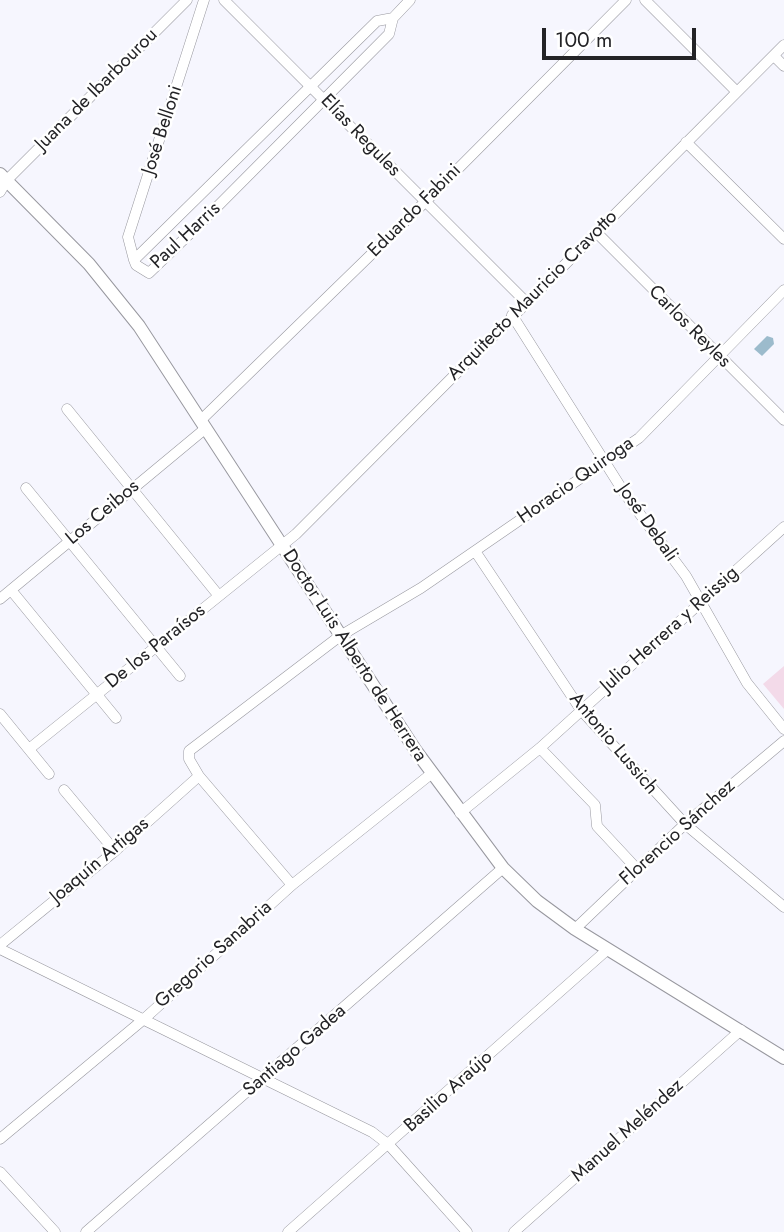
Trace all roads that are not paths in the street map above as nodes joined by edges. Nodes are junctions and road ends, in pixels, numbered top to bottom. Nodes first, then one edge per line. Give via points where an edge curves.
1 (187, 0) edge
2 (204, 0) edge
3 (224, 0) edge
4 (410, 0) edge
5 (626, 0) edge
6 (645, 0) edge
7 (393, 18) junction
8 (784, 45) edge
9 (774, 55) junction
10 (784, 66) edge
11 (311, 85) junction
12 (737, 92) junction
13 (324, 99) junction
14 (686, 142) junction
15 (2, 182) edge
16 (425, 202) junction
17 (596, 232) junction
18 (784, 239) edge
19 (134, 260) junction
20 (784, 290) edge
21 (526, 302) junction
22 (512, 316) junction
23 (719, 357) junction
24 (67, 409) dead end
25 (784, 420) edge
26 (204, 424) junction
27 (606, 463) junction
28 (26, 488) dead end
29 (131, 490) junction
30 (784, 527) edge
31 (69, 541) junction
32 (282, 546) junction
33 (475, 551) junction
34 (10, 590) junction
35 (219, 596) junction
36 (0, 598) edge
37 (702, 601) junction
38 (340, 636) junction
39 (156, 647) junction
40 (180, 676) dead end
41 (97, 695) junction
42 (581, 710) junction
43 (0, 714) edge
44 (116, 718) dead end
45 (784, 729) edge
46 (784, 741) edge
47 (29, 748) junction
48 (540, 748) junction
49 (49, 774) dead end
50 (431, 774) junction
51 (199, 776) junction
52 (64, 790) dead end
53 (460, 813) junction
54 (685, 824) junction
55 (115, 851) junction
56 (503, 868) junction
57 (637, 869) junction
58 (292, 885) junction
59 (784, 908) edge
60 (575, 929) junction
61 (0, 947) edge
62 (607, 950) junction
63 (144, 1018) junction
64 (741, 1030) junction
65 (784, 1058) edge
66 (265, 1078) junction
67 (0, 1139) edge
68 (389, 1145) junction
69 (0, 1172) edge
70 (55, 1232) edge
71 (86, 1232) edge
72 (288, 1232) edge
73 (467, 1232) edge
74 (514, 1232) edge

1 - 15 street, Juana de Ibarbourou
2 - 19 street, José Belloni via 128,237
3 - 11 street, Elías Regules
4 - 7 street, Paul Harris
5 - 16 street, Eduardo Fabini
6 - 12 street
7 - 11 street, Paul Harris via 377,20
7 - 13 street, Paul Harris via 389,34
8 - 9 street, Arquitecto Mauricio Cravotto
9 - 10 street
9 - 12 street, Arquitecto Mauricio Cravotto
11 - 13 street, Elías Regules
11 - 19 street, Paul Harris
12 - 14 street, Arquitecto Mauricio Cravotto
13 - 16 street, Elías Regules
13 - 19 street, Paul Harris via 149,273
14 - 17 street, Arquitecto Mauricio Cravotto
14 - 18 street
15 - 26 street, Doctor Luis Alberto de Herrera via 89,264 139,326
16 - 21 street, Elías Regules
16 - 26 street, Eduardo Fabini
17 - 21 street, Arquitecto Mauricio Cravotto
17 - 23 street, Carlos Reyles
20 - 23 street, Horacio Quiroga
21 - 22 street, Arquitecto Mauricio Cravotto
22 - 27 street, José Debali
22 - 32 street, Arquitecto Mauricio Cravotto
23 - 25 street, Carlos Reyles
23 - 27 street, Horacio Quiroga via 639,438
24 - 29 street
26 - 29 street, Los Ceibos
26 - 32 street, Doctor Luis Alberto de Herrera
27 - 33 street, Horacio Quiroga
27 - 37 street, José Debali
28 - 31 street
29 - 31 street, Los Ceibos
29 - 35 street
30 - 37 street, Julio Herrera y Reissig
31 - 34 street, Los Ceibos
31 - 39 street
32 - 35 street, De los Paraísos
32 - 38 street, Doctor Luis Alberto de Herrera
33 - 38 street, Horacio Quiroga
33 - 42 street, Antonio Lussich
34 - 36 street, Los Ceibos
34 - 41 street
35 - 39 street, De los Paraísos
37 - 42 street, Julio Herrera y Reissig
37 - 45 street, José Debali via 747,683
38 - 50 street, Doctor Luis Alberto de Herrera
38 - 51 street via 189,751
39 - 40 street
39 - 41 street, De los Paraísos
41 - 44 street
41 - 47 street, De los Paraísos
42 - 48 street, Julio Herrera y Reissig
42 - 54 street, Antonio Lussich
43 - 47 street
46 - 54 street, Florencio Sánchez
47 - 49 street
48 - 53 street, Julio Herrera y Reissig
48 - 57 street via 595,805 597,826
50 - 53 street, Doctor Luis Alberto de Herrera
50 - 58 street, Gregorio Sanabria
51 - 55 street, Joaquín Artigas
51 - 58 street
52 - 55 street
53 - 56 street, Doctor Luis Alberto de Herrera
54 - 57 street, Florencio Sánchez
54 - 59 street, Antonio Lussich
55 - 61 street, Joaquín Artigas
56 - 60 street, Doctor Luis Alberto de Herrera
56 - 66 street, Santiago Gadea
57 - 60 street, Florencio Sánchez
58 - 63 street, Gregorio Sanabria
60 - 62 street, Doctor Luis Alberto de Herrera
61 - 63 street
62 - 64 street, Doctor Luis Alberto de Herrera
62 - 68 street, Basilio Araújo
63 - 66 street
63 - 67 street, Gregorio Sanabria
64 - 65 street, Doctor Luis Alberto de Herrera
64 - 74 street, Manuel Meléndez
66 - 68 street
66 - 71 street, Santiago Gadea
68 - 72 street, Basilio Araújo
68 - 73 street
69 - 70 street

